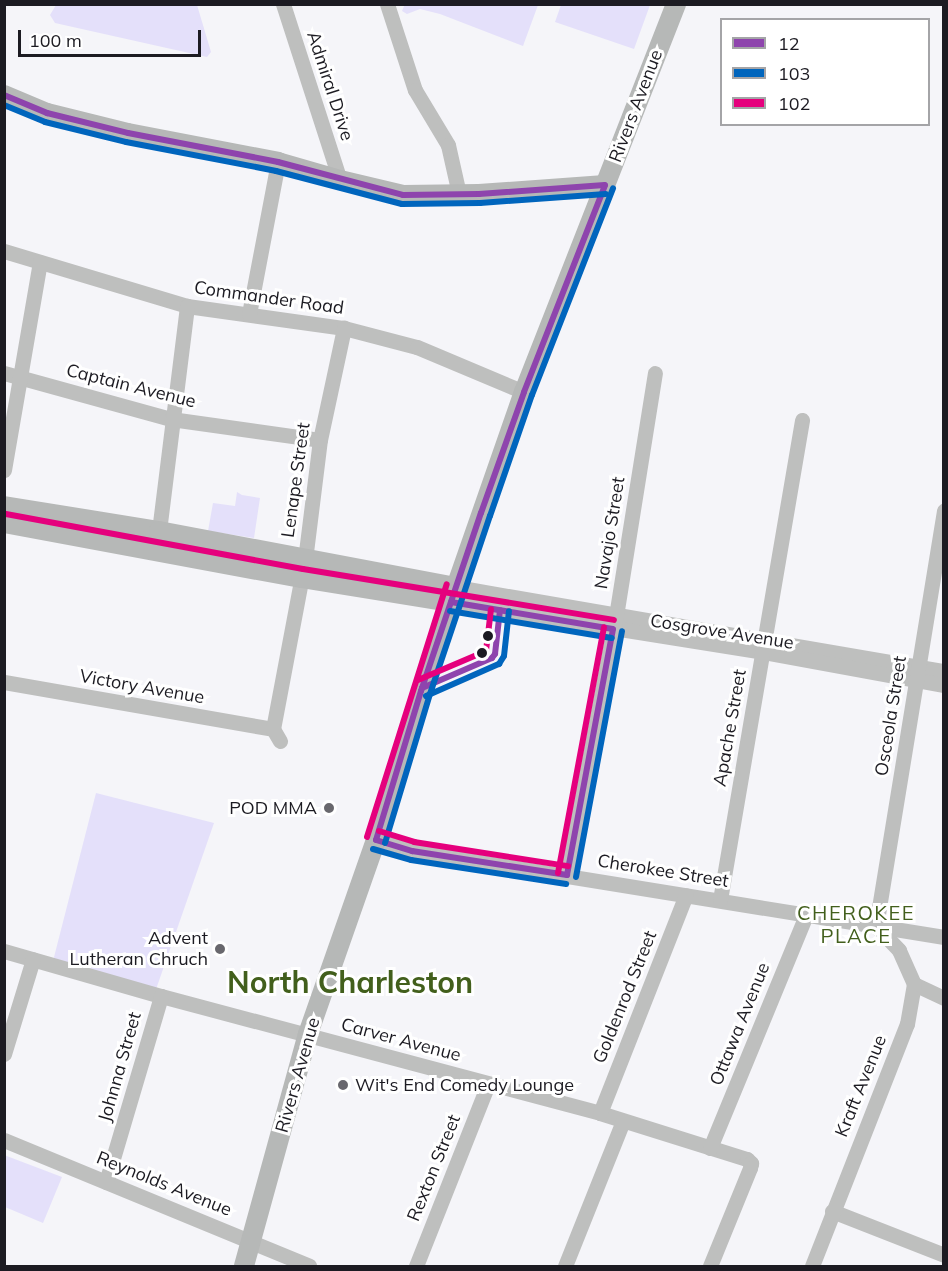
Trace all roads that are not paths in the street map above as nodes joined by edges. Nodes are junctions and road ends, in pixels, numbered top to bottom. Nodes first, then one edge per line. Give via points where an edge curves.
1 (283, 4) edge
2 (387, 4) edge
3 (676, 4) edge
4 (4, 95) edge
5 (278, 162) junction
6 (340, 180) junction
7 (605, 185) junction
8 (459, 194) junction
9 (4, 250) edge
10 (40, 262) junction
11 (187, 306) junction
12 (249, 314) junction
13 (344, 328) junction
14 (655, 373) dead end
15 (12, 375) edge
16 (524, 392) junction
17 (171, 419) junction
18 (802, 420) dead end
19 (320, 440) junction
20 (4, 470) edge
21 (4, 506) edge
22 (944, 512) edge
23 (4, 523) edge
24 (159, 531) junction
25 (303, 569) junction
26 (453, 594) junction
27 (615, 622) junction
28 (765, 645) junction
29 (944, 671) edge
30 (918, 674) junction
31 (4, 682) edge
32 (944, 685) edge
33 (276, 735) joint
34 (376, 840) junction
35 (567, 875) junction
36 (687, 895) junction
37 (720, 900) junction
38 (806, 915) junction
39 (876, 926) junction
40 (944, 937) edge
41 (4, 951) edge
42 (33, 959) junction
43 (914, 984) junction
44 (160, 996) junction
45 (944, 998) edge
46 (308, 1034) junction
47 (4, 1054) edge
48 (488, 1084) junction
49 (600, 1113) junction
50 (623, 1121) junction
51 (4, 1140) edge
52 (710, 1148) junction
53 (106, 1182) junction
54 (832, 1211) junction
55 (252, 1241) junction
56 (944, 1255) edge
57 (244, 1266) edge
58 (309, 1266) edge
59 (416, 1266) edge
60 (565, 1266) edge
61 (710, 1266) edge
62 (812, 1266) edge

1 - 6 street, Admiral Drive
2 - 8 street via 415,90 448,145
3 - 7 main road, Rivers Avenue
4 - 5 main road via 47,113 128,133
5 - 6 main road
5 - 12 street
6 - 8 main road via 403,195
7 - 8 main road
7 - 16 main road, Rivers Avenue
9 - 10 street, Commander Road
10 - 11 street, Commander Road
10 - 15 street
11 - 12 street, Commander Road
11 - 17 street
12 - 13 street, Commander Road
13 - 16 street, Commander Road via 417,347
13 - 19 street, Lenape Street
14 - 27 street, Navajo Street
15 - 17 street, Captain Avenue
15 - 20 street
16 - 26 main road, Rivers Avenue
17 - 19 street, Captain Avenue
17 - 24 street
18 - 28 street, Apache Street
19 - 25 street, Lenape Street
21 - 24 main road, Cosgrove Avenue
22 - 30 street, Osceola Street
23 - 25 main road, Cosgrove Avenue
24 - 25 main road, Cosgrove Avenue
25 - 26 main road, Cosgrove Avenue
25 - 33 street, Lenape Street
26 - 27 street, Cosgrove Avenue
26 - 34 main road, Rivers Avenue
27 - 28 street, Cosgrove Avenue
27 - 35 street, Navajo Street
28 - 30 street, Cosgrove Avenue
28 - 37 street, Apache Street
29 - 30 street, Cosgrove Avenue
30 - 32 street, Cosgrove Avenue
30 - 39 street, Osceola Street
31 - 33 street, Victory Avenue
34 - 35 street, Cherokee Street via 420,853
34 - 46 main road, Rivers Avenue
35 - 36 street, Cherokee Street
36 - 37 street, Cherokee Street
36 - 49 street, Goldenrod Street
37 - 38 street, Cherokee Street
38 - 39 street, Cherokee Street
38 - 52 street, Ottawa Avenue
39 - 40 street, Cherokee Street
39 - 43 street via 899,950
41 - 42 street, Carver Avenue
42 - 44 street, Carver Avenue
42 - 47 street
43 - 45 street
43 - 54 street, Kraft Avenue via 907,1024
44 - 46 street, Carver Avenue
44 - 53 street, Johnna Street
46 - 48 street, Carver Avenue
46 - 55 main road, Rivers Avenue
48 - 49 street, Carver Avenue
48 - 59 street, Rexton Street
49 - 50 street, Carver Avenue
50 - 52 street, Carver Avenue
50 - 60 street
51 - 53 street, Reynolds Avenue
52 - 61 street, Carver Avenue via 751,1162
53 - 55 street, Reynolds Avenue
54 - 56 street
54 - 62 street, Kraft Avenue
55 - 57 main road, Rivers Avenue
55 - 58 street, Reynolds Avenue

